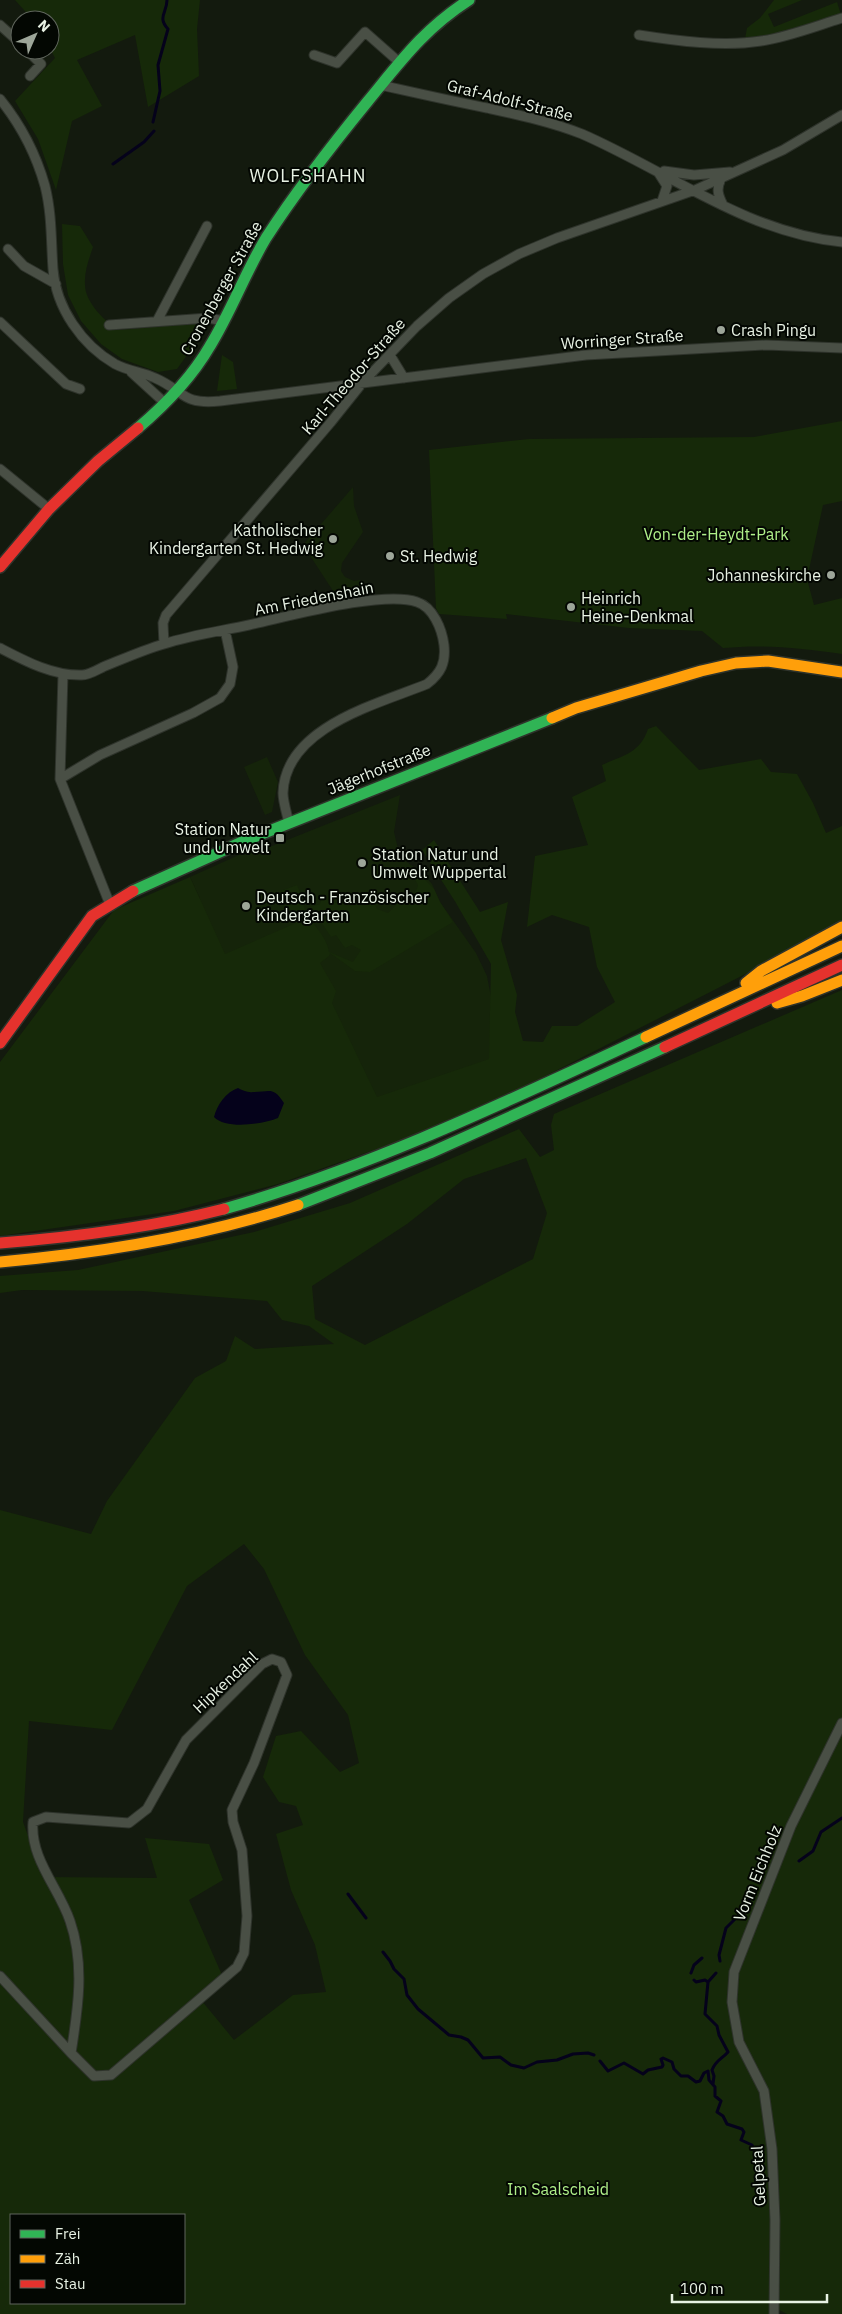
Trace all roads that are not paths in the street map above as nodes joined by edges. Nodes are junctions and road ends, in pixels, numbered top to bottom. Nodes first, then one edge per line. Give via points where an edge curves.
1 (469, 0) edge
2 (842, 18) edge
3 (0, 25) edge
4 (10, 34) edge
5 (639, 35) dead end
6 (314, 55) dead end
7 (37, 60) edge
8 (399, 62) junction
9 (30, 76) dead end
10 (380, 85) junction
11 (0, 99) edge
12 (842, 115) edge
13 (656, 170) junction
14 (738, 171) junction
15 (721, 179) junction
16 (696, 190) junction
17 (662, 201) junction
18 (723, 205) junction
19 (207, 226) dead end
20 (842, 242) edge
21 (8, 249) dead end
22 (56, 284) junction
23 (157, 321) junction
24 (224, 321) junction
25 (0, 322) edge
26 (109, 325) dead end
27 (842, 348) edge
28 (390, 355) junction
29 (129, 371) junction
30 (404, 378) junction
31 (363, 382) junction
32 (80, 389) dead end
33 (176, 391) junction
34 (165, 403) junction
35 (0, 469) edge
36 (49, 509) junction
37 (0, 568) edge
38 (225, 630) junction
39 (164, 644) junction
40 (0, 648) edge
41 (842, 672) edge
42 (63, 674) junction
43 (60, 779) junction
44 (289, 823) junction
45 (109, 902) junction
46 (842, 927) edge
47 (842, 946) edge
48 (842, 964) edge
49 (842, 980) edge
50 (723, 1001) junction
51 (736, 1013) junction
52 (0, 1043) edge
53 (0, 1243) edge
54 (0, 1262) edge
55 (842, 1722) edge
56 (0, 1976) edge
57 (740, 2042) joint
58 (71, 2053) junction
59 (774, 2314) edge

1 - 8 main road, Cronenberger Straße via 444,16
2 - 5 street via 762,41 741,43 680,41
3 - 4 street
6 - 8 street via 336,62 365,32
7 - 9 street via 41,64
8 - 10 main road, Cronenberger Straße
10 - 13 street, Graf-Adolf-Straße via 531,118 579,133
10 - 24 main road, Cronenberger Straße via 266,239
11 - 22 street via 23,132 45,187
12 - 14 street, Karl-Theodor-Straße via 783,150
13 - 14 street via 694,175
13 - 16 street, Graf-Adolf-Straße
13 - 17 street via 667,186
14 - 15 street, Karl-Theodor-Straße
15 - 16 street, Karl-Theodor-Straße
15 - 18 street via 718,186
16 - 17 street, Karl-Theodor-Straße
16 - 18 street, Graf-Adolf-Straße
17 - 28 street, Karl-Theodor-Straße via 557,238 490,270 449,298
18 - 20 street, Graf-Adolf-Straße via 784,231
19 - 23 street
21 - 22 street via 24,266
22 - 29 street via 78,333 98,352
23 - 24 street via 208,318
23 - 26 street
24 - 33 main road, Cronenberger Straße via 210,347
25 - 32 street via 66,384
27 - 30 street, Worringer Straße via 766,345 586,355
28 - 30 street
28 - 31 street, Karl-Theodor-Straße
29 - 33 street, Worringer Straße via 153,377
29 - 34 street
30 - 31 street, Worringer Straße
31 - 33 street, Worringer Straße via 205,402 192,401
31 - 39 street, Karl-Theodor-Straße via 166,615 162,623
33 - 34 main road, Cronenberger Straße
34 - 36 main road, Cronenberger Straße
35 - 36 street
36 - 37 main road, Cronenberger Straße
38 - 39 street, Am Friedenshain
38 - 43 street via 233,667 230,684 220,698 100,755
38 - 44 street, Am Friedenshain via 361,601 405,600 427,607 441,634 445,652 443,667 437,676 427,684 337,720 304,745 285,777 283,794
39 - 42 street, Am Friedenshain via 84,675
40 - 42 street, Am Friedenshain
41 - 44 main road, Jägerhofstraße via 768,661 736,663 700,671 576,708
42 - 43 street
43 - 45 street
44 - 45 main road, Jägerhofstraße
45 - 52 main road, Jägerhofstraße via 92,916
46 - 50 main road via 761,971
47 - 50 main road
48 - 51 main road
49 - 51 main road via 802,996
50 - 53 main road via 384,1156 282,1192 221,1210 166,1221
51 - 54 main road via 407,1163 288,1208 224,1226 108,1250
55 - 57 street, Vorm Eichholz via 791,1826 734,1972 732,2002
56 - 58 street, Hipkendahl
57 - 59 street, Gelpetal via 764,2091 772,2150
58 - 58 street, Hipkendahl via 79,2003 78,1954 70,1920 37,1853 32,1834 33,1822 46,1817 129,1823 147,1809 186,1740 262,1664 272,1659 281,1662 287,1675 254,1763 232,1810 242,1850 247,1916 244,1953 237,1967 111,2075 94,2076

